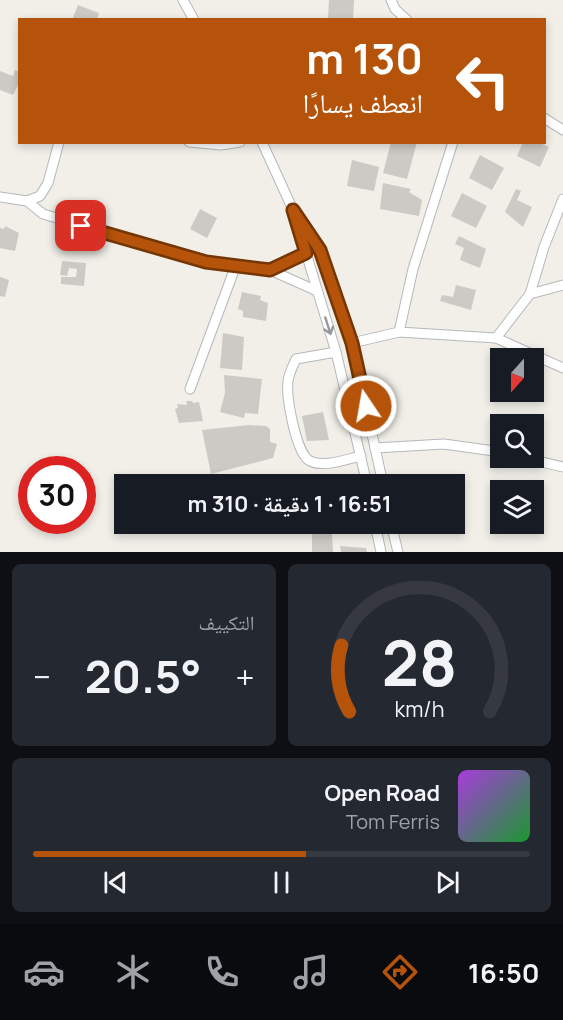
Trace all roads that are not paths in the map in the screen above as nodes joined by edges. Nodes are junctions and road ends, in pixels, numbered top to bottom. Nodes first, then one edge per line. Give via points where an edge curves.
1 (183, 0) edge
2 (391, 0) edge
3 (193, 18) edge
4 (405, 18) edge
5 (546, 119) edge
6 (563, 130) edge
7 (58, 144) edge
8 (211, 144) edge
9 (228, 144) edge
10 (263, 144) edge
11 (452, 144) edge
12 (0, 196) edge
13 (563, 199) edge
14 (27, 201) junction
15 (293, 210) junction
16 (306, 253) junction
17 (236, 265) junction
18 (270, 270) junction
19 (563, 285) edge
20 (317, 291) junction
21 (530, 294) junction
22 (399, 332) junction
23 (496, 338) junction
24 (352, 343) junction
25 (336, 352) junction
26 (563, 368) edge
27 (190, 389) dead end
28 (375, 448) junction
29 (490, 450) edge
30 (361, 456) junction
31 (544, 462) edge
32 (563, 467) edge
33 (365, 474) edge
34 (381, 474) edge
35 (377, 534) edge
36 (394, 534) edge
37 (381, 552) edge
38 (398, 552) edge

1 - 3 street
2 - 4 street
5 - 6 street
7 - 14 street via 45,189 40,196
8 - 9 street
10 - 15 street
11 - 22 street via 413,269
12 - 14 street
13 - 21 street
14 - 17 street via 43,214 81,226 206,262
15 - 16 street
15 - 24 street via 320,250
16 - 18 street
16 - 20 street
17 - 18 street
17 - 27 street
18 - 20 street
19 - 21 street
20 -> 25 street
21 - 23 street
22 - 23 street
22 - 24 street
23 - 26 street
24 - 28 street
25 - 30 street
25 - 30 street via 296,359 291,370 288,383 298,449 310,461 326,463
28 - 29 street via 444,444
28 - 34 street
30 - 33 street
31 - 32 street
35 - 37 street
36 - 38 street

